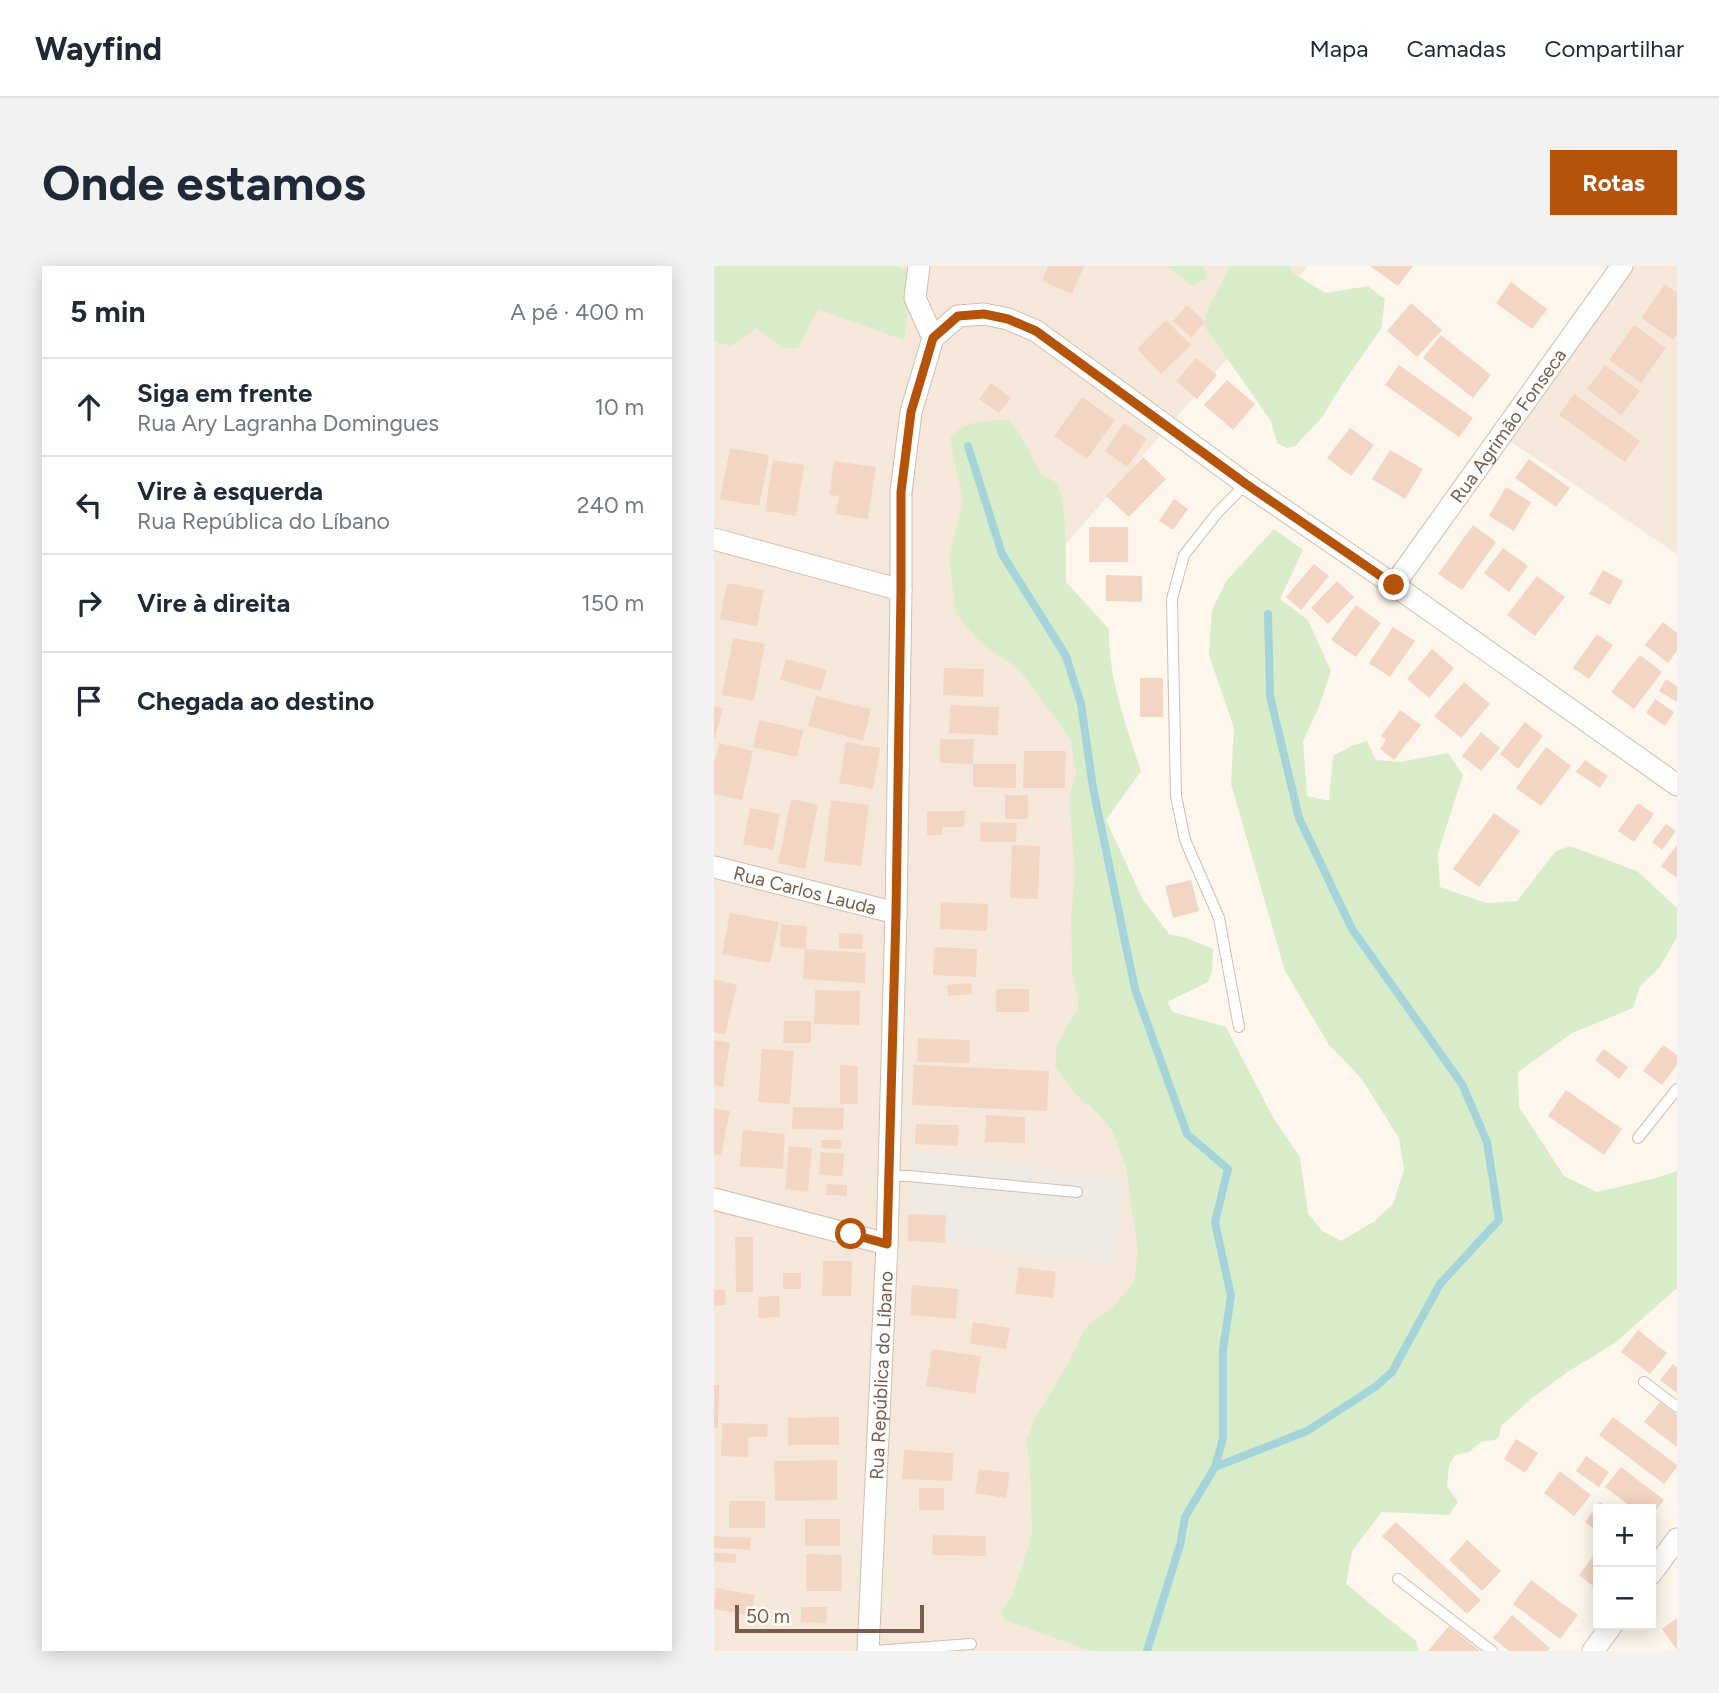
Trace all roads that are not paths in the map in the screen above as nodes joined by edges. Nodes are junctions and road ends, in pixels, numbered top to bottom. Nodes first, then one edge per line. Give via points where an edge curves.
1 (919, 266) edge
2 (1622, 266) edge
3 (933, 338) junction
4 (1246, 484) junction
5 (714, 539) edge
6 (1394, 585) junction
7 (901, 590) junction
8 (1677, 785) edge
9 (714, 867) edge
10 (896, 913) junction
11 (1239, 1027) dead end
12 (1677, 1089) edge
13 (1638, 1138) dead end
14 (889, 1177) junction
15 (1077, 1192) dead end
16 (714, 1199) edge
17 (887, 1244) junction
18 (1644, 1382) dead end
19 (1677, 1407) edge
20 (1677, 1539) edge
21 (1656, 1567) edge
22 (1398, 1579) dead end
23 (1608, 1630) edge
24 (971, 1644) dead end
25 (868, 1651) edge
26 (874, 1651) edge
27 (1492, 1651) edge
28 (1592, 1651) edge

1 - 3 street via 915,298
2 - 6 street, Rua Agrimão Fonseca
3 - 4 street via 958,316 984,314 1036,331
3 - 7 street, Rua República do Líbano via 911,412 905,454
4 - 6 street
4 - 11 lane via 1184,555 1172,599 1176,796 1185,840 1219,918
5 - 7 street
6 - 8 street
7 - 10 street, Rua República do Líbano
9 - 10 street, Rua Carlos Lauda
10 - 14 street, Rua República do Líbano
12 - 13 lane
14 - 15 lane
14 - 17 street, Rua República do Líbano
16 - 17 street
17 - 25 street, Rua República do Líbano
18 - 19 lane
20 - 21 street
22 - 27 lane
23 - 28 street
24 - 26 lane

